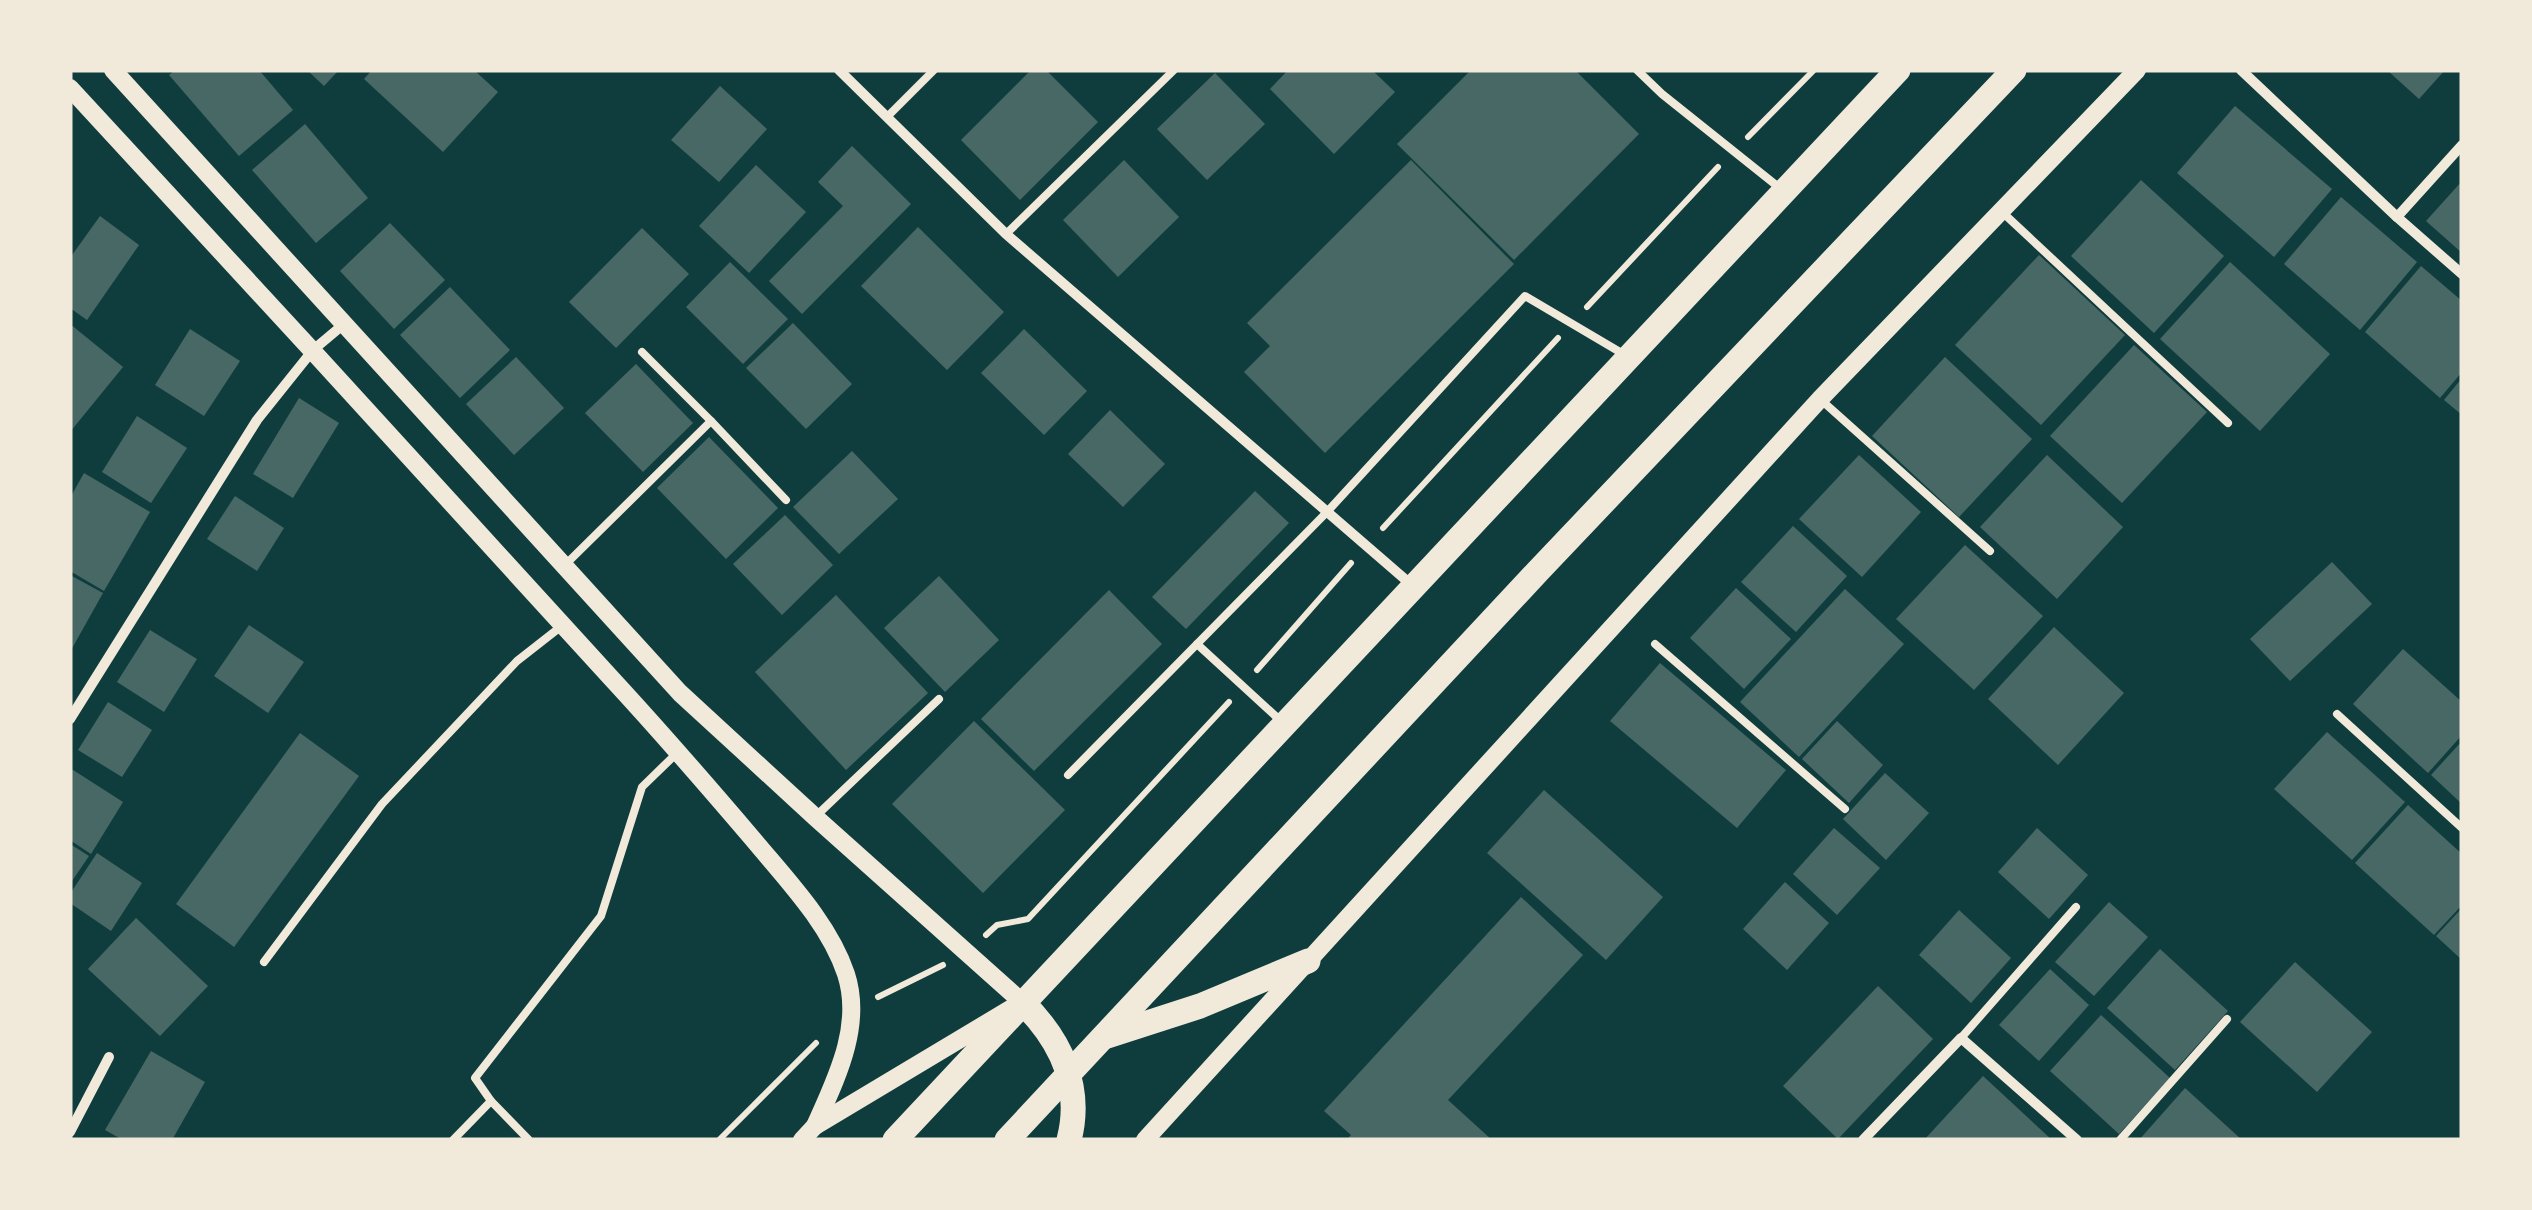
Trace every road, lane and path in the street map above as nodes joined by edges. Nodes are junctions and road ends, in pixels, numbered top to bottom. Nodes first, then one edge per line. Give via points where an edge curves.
1 (113, 70) edge
2 (839, 70) edge
3 (934, 70) edge
4 (1174, 70) edge
5 (1637, 70) edge
6 (1814, 70) edge
7 (1898, 70) edge
8 (2014, 70) edge
9 (2137, 70) edge
10 (2240, 70) edge
11 (70, 88) edge
12 (888, 116) junction
13 (2462, 145) edge
14 (1733, 151) junction
15 (1784, 192) junction
16 (2001, 211) junction
17 (2397, 217) junction
18 (1006, 234) junction
19 (2462, 274) edge
20 (344, 324) junction
21 (1571, 324) junction
22 (313, 350) junction
23 (642, 352) dead end
24 (1629, 358) junction
25 (1820, 400) junction
26 (711, 421) junction
27 (2228, 423) dead end
28 (786, 500) dead end
29 (1327, 512) junction
30 (1366, 546) junction
31 (1990, 550) dead end
32 (564, 566) junction
33 (1414, 587) junction
34 (563, 624) junction
35 (1197, 644) junction
36 (1655, 644) dead end
37 (1243, 686) junction
38 (940, 699) dead end
39 (2337, 714) dead end
40 (70, 718) edge
41 (1285, 724) junction
42 (678, 752) junction
43 (1068, 775) dead end
44 (1845, 809) dead end
45 (815, 818) junction
46 (2462, 828) edge
47 (2076, 906) dead end
48 (968, 952) junction
49 (1308, 961) junction
50 (264, 962) dead end
51 (1022, 1002) junction
52 (852, 1010) junction
53 (2228, 1019) dead end
54 (1102, 1037) junction
55 (1962, 1038) junction
56 (108, 1057) dead end
57 (1070, 1073) junction
58 (491, 1101) junction
59 (70, 1132) edge
60 (809, 1133) edge
61 (1147, 1139) edge
62 (452, 1140) edge
63 (529, 1140) edge
64 (719, 1140) edge
65 (895, 1140) edge
66 (1007, 1140) edge
67 (1068, 1140) edge
68 (1863, 1140) edge
69 (2077, 1140) edge
70 (2120, 1140) edge

1 - 20 street
2 - 12 street
3 - 12 lane
4 - 18 lane
5 - 14 lane
6 - 14 path
7 - 15 main road
8 - 54 main road
9 - 16 street
10 - 17 street
11 - 22 street
12 - 18 street
13 - 17 street
14 - 15 lane
14 - 21 path
15 - 24 main road
16 - 25 street
16 - 27 lane
17 - 19 street
18 - 29 street
20 - 22 street
20 - 32 street
21 - 24 lane
21 - 29 lane via 1525,296
21 - 30 path
22 - 34 street
22 - 40 street via 256,420
23 - 26 lane
24 - 33 main road
25 - 31 lane
25 - 49 street
26 - 28 lane
26 - 32 lane
29 - 30 street
29 - 35 lane
30 - 33 street
30 - 37 path
32 - 45 street via 680,693
33 - 41 main road
34 - 42 street
34 - 50 lane via 517,661 382,804
35 - 37 lane
35 - 43 lane
36 - 44 lane
37 - 41 lane
37 - 48 path via 1028,919 997,925
38 - 45 lane
39 - 46 lane
41 - 51 main road
42 - 52 street via 829,938
42 - 58 lane via 642,787 601,916 475,1078
45 - 48 street
47 - 55 lane
48 - 51 street
48 - 52 path
49 - 54 main road
49 - 61 street
51 - 57 main road via 1052,1036
51 - 60 street
51 - 65 main road
52 - 60 street via 844,1056
52 - 64 path
53 - 70 lane
54 - 57 main road
55 - 68 street
55 - 69 street
56 - 59 street
57 - 66 main road
57 - 67 main road
58 - 62 lane
58 - 63 lane

